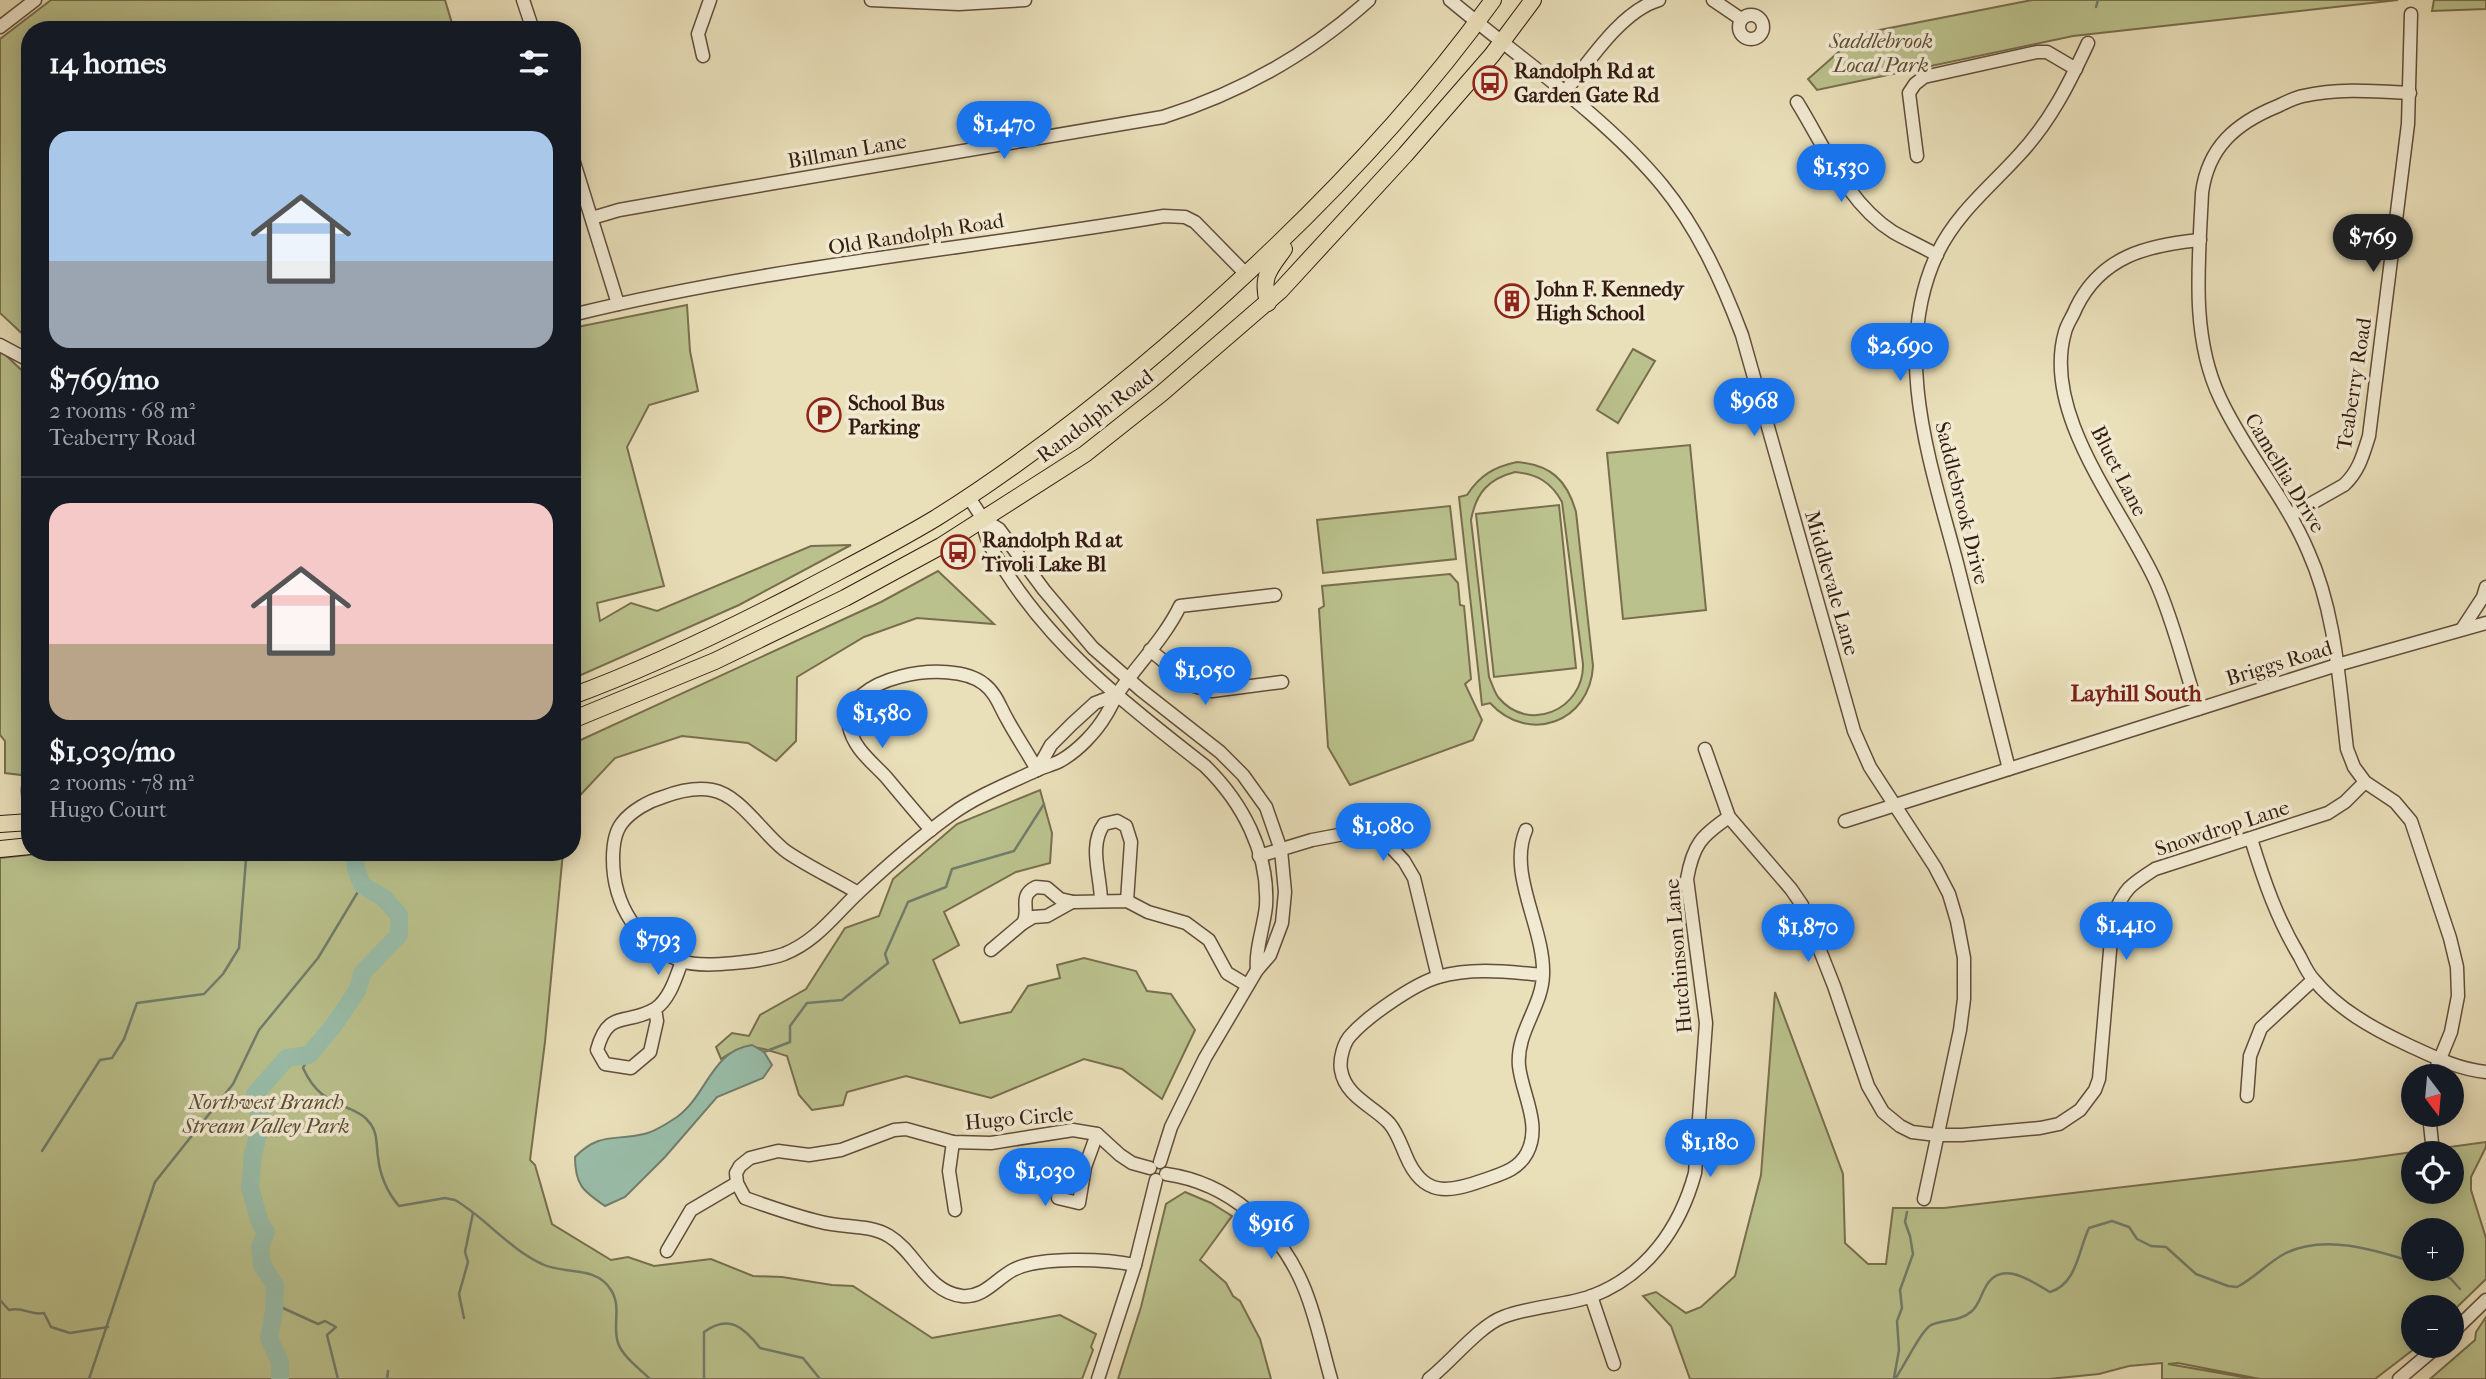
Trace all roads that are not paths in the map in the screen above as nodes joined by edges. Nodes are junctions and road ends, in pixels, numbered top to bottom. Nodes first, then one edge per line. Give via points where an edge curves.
1 (35, 0) edge
2 (523, 0) edge
3 (710, 0) edge
4 (871, 0) edge
5 (1024, 0) edge
6 (1369, 0) edge
7 (1450, 0) edge
8 (1493, 0) edge
9 (1533, 0) edge
10 (1660, 0) edge
11 (1713, 0) edge
12 (959, 2) edge
13 (2411, 14) dead end
14 (1741, 19) dead end
15 (530, 21) edge
16 (1477, 22) junction
17 (0, 27) edge
18 (1502, 43) junction
19 (2088, 43) dead end
20 (703, 56) dead end
21 (2076, 69) junction
22 (1564, 93) junction
23 (2410, 93) junction
24 (1797, 102) dead end
25 (1917, 156) dead end
26 (581, 184) edge
27 (1311, 213) junction
28 (592, 218) junction
29 (2200, 240) junction
30 (1937, 254) junction
31 (1246, 274) junction
32 (1268, 303) junction
33 (618, 304) junction
34 (581, 313) edge
35 (0, 345) edge
36 (1204, 355) junction
37 (21, 356) edge
38 (968, 496) junction
39 (2291, 515) junction
40 (983, 519) junction
41 (2486, 587) edge
42 (1275, 595) dead end
43 (2486, 623) edge
44 (2462, 629) junction
45 (1150, 650) junction
46 (2337, 665) junction
47 (1128, 679) junction
48 (1282, 682) dead end
49 (581, 693) edge
50 (1116, 695) junction
51 (2198, 709) junction
52 (581, 716) edge
53 (1705, 749) dead end
54 (2009, 769) junction
55 (1037, 770) junction
56 (2365, 782) junction
57 (1894, 805) junction
58 (1729, 817) junction
59 (1844, 821) dead end
60 (21, 822) edge
61 (0, 824) edge
62 (931, 830) junction
63 (1526, 830) dead end
64 (2251, 839) junction
65 (21, 847) edge
66 (0, 849) edge
67 (1280, 850) junction
68 (1259, 856) junction
69 (858, 893) junction
70 (1101, 901) junction
71 (1127, 901) junction
72 (1073, 902) junction
73 (1023, 923) junction
74 (991, 950) dead end
75 (682, 961) junction
76 (1256, 970) junction
77 (1544, 975) junction
78 (1438, 977) junction
79 (2313, 979) junction
80 (1247, 985) junction
81 (655, 1009) junction
82 (2440, 1060) junction
83 (2438, 1064) edge
84 (2486, 1072) edge
85 (2247, 1096) dead end
86 (1097, 1134) junction
87 (1937, 1135) junction
88 (953, 1142) junction
89 (1086, 1167) dead end
90 (1158, 1171) junction
91 (737, 1183) junction
92 (1924, 1199) dead end
93 (955, 1210) dead end
94 (667, 1251) dead end
95 (1135, 1265) junction
96 (1591, 1296) junction
97 (2486, 1300) edge
98 (2464, 1321) edge
99 (2424, 1358) edge
100 (1614, 1364) dead end
101 (1098, 1379) edge
102 (1331, 1379) edge
103 (1429, 1379) edge
104 (2399, 1379) edge

1 - 17 street
2 - 15 street
3 - 20 street via 698,34
4 - 12 street
5 - 12 street
6 - 28 street, Billman Lane via 1315,45 1259,79 1163,117
7 - 16 street, Middlevale Lane
8 - 16 main road, Randolph Road
9 - 18 main road, Randolph Road
10 - 22 street via 1624,21
11 - 14 street
13 - 23 street, Teaberry Road
16 - 18 street, Middlevale Lane
16 - 27 main road, Randolph Road via 1353,172
18 - 22 street, Middlevale Lane
18 - 32 main road, Randolph Road
19 - 21 street, Saddlebrook Drive
21 - 25 street via 2047,52 2037,52 1924,77 1909,93
21 - 30 street, Saddlebrook Drive via 2042,128 1966,209
22 - 57 street, Middlevale Lane via 1623,143 1662,186 1725,290 1742,335 1854,731
23 - 29 street, Camellia Drive via 2359,90 2301,96 2257,114 2228,135 2210,159 2204,174
23 - 39 street, Teaberry Road via 2369,436 2351,478
24 - 30 street via 1865,209 1892,231
26 - 28 street
27 - 31 main road, Randolph Road
27 - 32 main road via 1266,275
28 - 33 street
29 - 39 street, Camellia Drive via 2199,313 2210,370 2233,423
29 - 51 street, Bluet Lane via 2137,250 2095,279 2065,332 2061,363 2075,428 2157,585
30 - 54 street, Saddlebrook Drive via 1917,335 1918,404
31 - 33 street, Old Randolph Road via 1195,222 1174,215
31 - 36 main road via 1256,290 1253,302
31 - 38 main road, Randolph Road via 1105,397
32 - 36 main road, Randolph Road
33 - 34 street, Old Randolph Road
35 - 37 street
36 - 40 main road, Randolph Road via 1085,454
38 - 40 street
38 - 49 main road, Randolph Road via 908,534 762,612 647,667
39 - 46 street, Camellia Drive via 2322,587
40 - 47 street via 999,529 1063,614
40 - 50 street via 985,538 1020,594 1079,663
40 - 52 main road, Randolph Road via 845,598 715,661
41 - 44 street
42 - 45 street via 1180,606
43 - 44 street, Briggs Road
44 - 46 street, Briggs Road
45 - 47 street
45 - 48 street via 1194,686 1212,691
46 - 51 street, Briggs Road
46 - 56 street, Camellia Drive via 2347,749
47 - 50 street
47 - 67 street via 1243,775 1266,807
50 - 55 street via 1095,703 1072,724 1051,745
50 - 55 street via 1106,716 1078,748
50 - 68 street via 1224,784 1241,809
51 - 54 street, Briggs Road
53 - 58 street
54 - 57 street, Briggs Road
55 - 62 street via 955,811
55 - 62 street via 1000,702 986,685 968,674 922,671 876,687 850,709 853,739
56 - 64 street, Snowdrop Lane via 2328,813
56 - 82 street, Camellia Drive via 2395,802 2411,821 2450,938 2458,996
57 - 59 street, Briggs Road
57 - 87 street, Middlevale Lane via 1949,894 1964,958 1960,1030
58 - 87 street, Snowdrop Lane via 1802,905 1876,1104 1900,1126
58 - 96 street, Hutchinson Lane via 1696,846 1687,879 1706,1023 1695,1173 1672,1231 1658,1251 1617,1283
60 - 61 main road
62 - 69 street
63 - 77 street via 1520,843 1521,867
64 - 79 street via 2282,927
64 - 87 street, Snowdrop Lane via 2155,869 2122,894 2113,916 2099,1079 2080,1110 2059,1124 2040,1128
65 - 66 main road
67 - 68 street
67 - 76 street via 1285,892 1282,923 1270,955
67 - 78 street via 1344,834 1389,845 1414,878
68 - 76 street via 1266,904
69 - 75 street via 824,930 783,954 747,962
69 - 75 street via 786,851 747,810 715,790 695,789 657,799 636,810 617,831 613,880 632,926
70 - 71 street
70 - 71 street via 1098,832 1104,824 1117,821 1126,826 1131,842
70 - 72 street
71 - 80 street via 1198,930 1209,940 1227,974
72 - 73 street
72 - 73 street via 1036,887 1026,895
73 - 74 street
75 - 81 street via 672,987
76 - 80 street
77 - 78 street via 1486,970
77 - 78 street via 1520,1046 1532,1142 1516,1168 1448,1191 1428,1185 1411,1167 1390,1124 1354,1094 1340,1068 1349,1036 1408,991
79 - 82 street via 2368,1026
79 - 85 street via 2260,1028 2250,1056
80 - 90 street via 1181,1104
81 - 81 street via 650,1052 631,1068 606,1063 597,1050 602,1033 616,1020
82 - 83 street, Camellia Drive
82 - 84 street
86 - 88 street, Hugo Circle via 1073,1129 991,1143
86 - 89 street
86 - 90 street, Hugo Circle via 1120,1156
87 - 92 street, Middlevale Lane
88 - 91 street, Hugo Circle via 906,1129 827,1153 762,1153 740,1166
88 - 93 street via 949,1171
90 - 95 street
90 - 102 street, Hugo Circle via 1210,1185 1234,1198 1281,1245 1304,1287
91 - 94 street, Hugo Circle via 691,1210
91 - 95 street via 744,1198 766,1206 824,1223 883,1233 937,1287 961,1296 979,1294 1013,1269 1034,1263 1099,1260
95 - 101 street
96 - 100 street
96 - 103 street, Hutchinson Lane via 1503,1317
97 - 98 street
99 - 104 street

